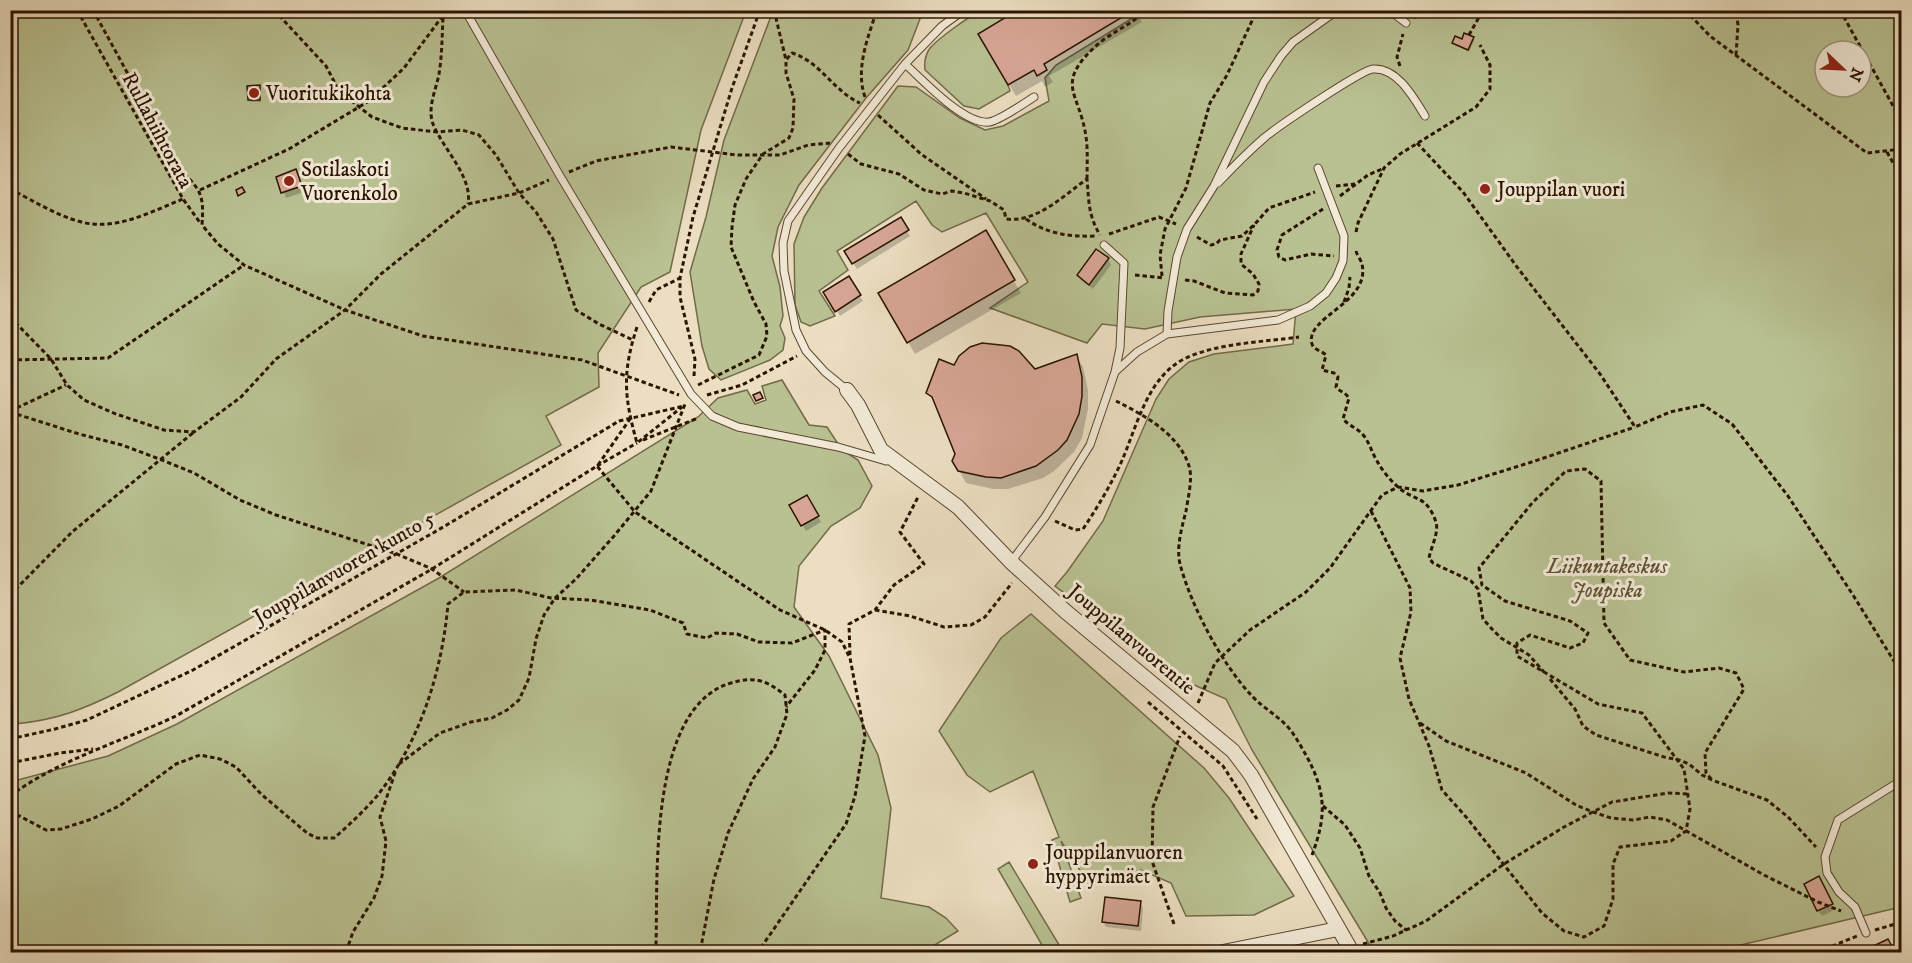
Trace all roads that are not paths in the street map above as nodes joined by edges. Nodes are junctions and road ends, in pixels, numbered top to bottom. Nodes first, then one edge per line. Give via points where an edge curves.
1 (465, 10) edge
2 (964, 10) edge
3 (1340, 10) edge
4 (1389, 10) edge
5 (1406, 23) road end
6 (905, 64) junction
7 (1034, 97) dead end
8 (1425, 116) dead end
9 (1318, 168) dead end
10 (1212, 189) junction
11 (1104, 245) dead end
12 (1167, 333) junction
13 (1115, 372) junction
14 (847, 390) joint
15 (896, 460) junction
16 (1011, 562) junction
17 (1902, 780) edge
18 (1338, 929) junction
19 (1866, 933) dead end
20 (1351, 950) edge
21 (1223, 952) edge

1 - 15 lane via 692,399 712,416 738,427 886,461
2 - 6 lane via 942,26
3 - 10 lane via 1293,42 1281,56 1264,82
4 - 5 lane
6 - 7 lane via 975,122 990,123
6 - 14 lane via 869,107 788,222 783,243 784,271 796,330 806,351
8 - 10 lane via 1390,73 1372,69 1351,78 1267,135
9 - 12 lane via 1344,236 1343,261 1326,293 1310,306 1278,320
10 - 12 lane via 1186,231 1177,257
11 - 13 lane via 1124,263 1120,348
12 - 13 lane
13 - 16 lane via 1090,445
14 - 15 street, Jouppilanvuorentie via 881,450
15 - 16 street, Jouppilanvuorentie via 958,507
16 - 18 street, Jouppilanvuorentie via 1233,752 1251,775
17 - 19 lane via 1838,820 1825,857 1827,873 1855,907
18 - 20 street, Jouppilanvuorentie
18 - 21 street

